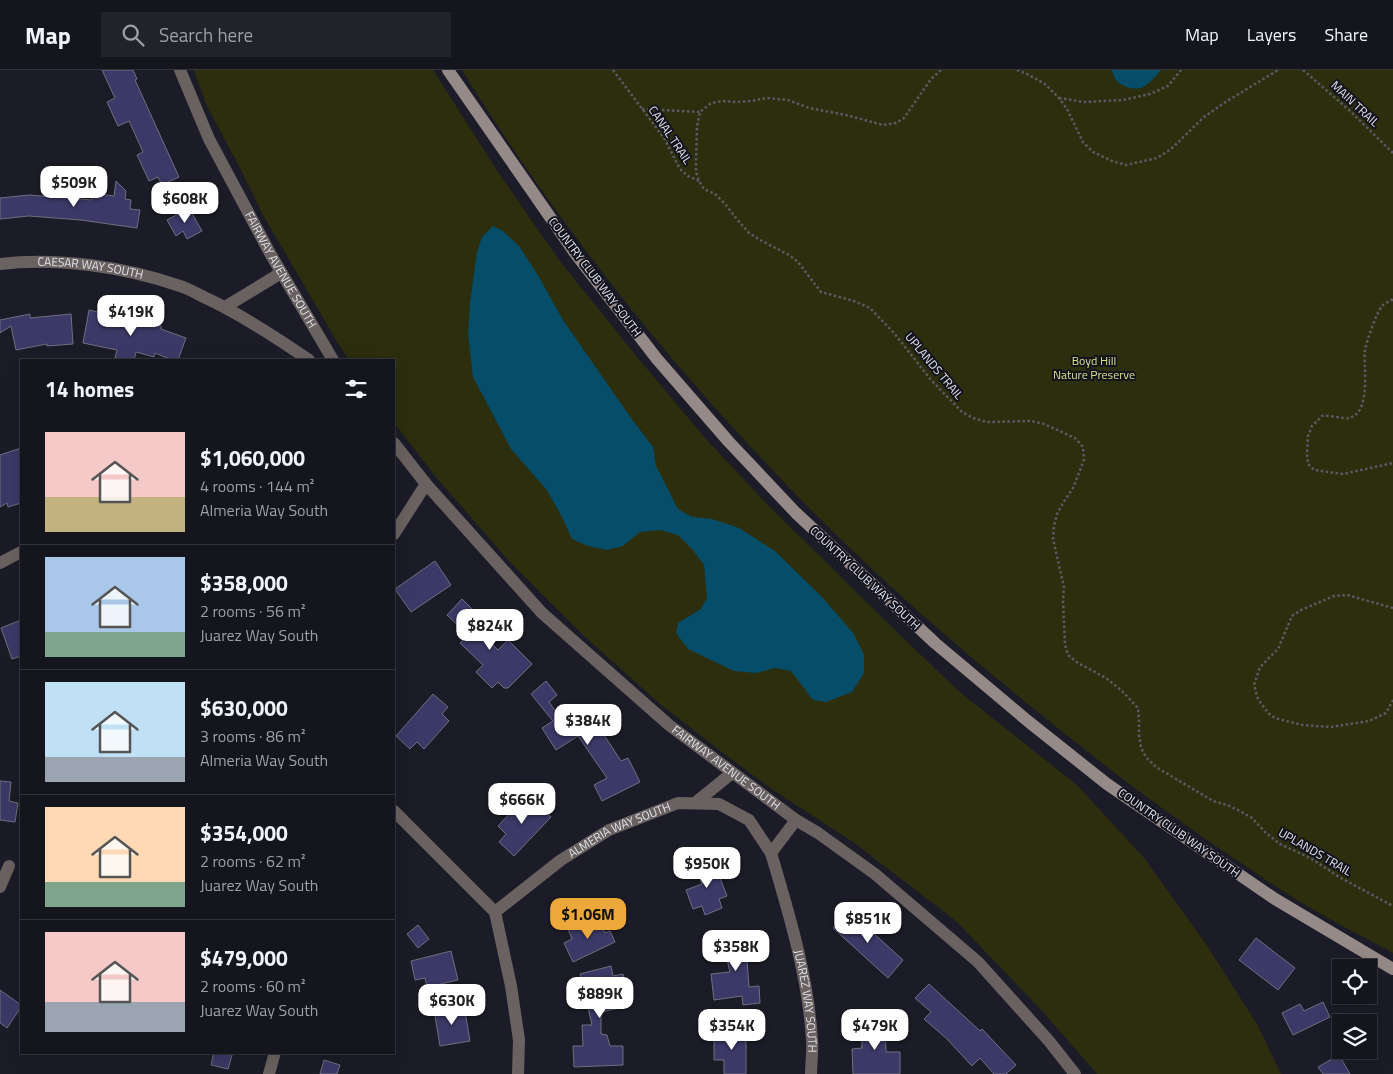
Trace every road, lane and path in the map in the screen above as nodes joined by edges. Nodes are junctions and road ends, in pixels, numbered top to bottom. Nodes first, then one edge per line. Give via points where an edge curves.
1 (180, 70) edge
2 (448, 70) edge
3 (613, 70) edge
4 (941, 70) edge
5 (1017, 70) edge
6 (1181, 70) edge
7 (1278, 70) edge
8 (1304, 70) edge
9 (1059, 98) junction
10 (642, 109) junction
11 (700, 112) junction
12 (1393, 153) edge
13 (699, 181) junction
14 (0, 264) edge
15 (281, 273) junction
16 (1393, 300) edge
17 (225, 307) junction
18 (308, 359) edge
19 (332, 359) edge
20 (395, 444) edge
21 (1393, 463) edge
22 (426, 484) junction
23 (395, 532) edge
24 (20, 552) edge
25 (0, 562) edge
26 (1393, 608) edge
27 (1393, 700) edge
28 (732, 772) junction
29 (695, 803) junction
30 (395, 812) edge
31 (796, 820) junction
32 (771, 853) junction
33 (10, 865) edge
34 (0, 887) edge
35 (1393, 906) edge
36 (495, 912) junction
37 (1393, 969) edge
38 (274, 1054) edge
39 (269, 1074) edge
40 (518, 1074) edge
41 (811, 1074) edge
42 (1075, 1074) edge

1 - 15 street, FAIRWAY AVENUE SOUTH via 209,139
2 - 37 street, COUNTRY CLUB WAY SOUTH via 575,253 657,359 796,513 935,644 1107,784 1275,899
3 - 10 path, CANAL TRAIL
4 - 11 path via 904,118 896,123 883,125 788,100 767,98 711,103
5 - 9 path via 1045,84
6 - 9 path via 1168,86 1150,94 1123,100 1084,102
7 - 9 path via 1211,112 1170,150 1157,158 1126,164 1093,152 1083,142
8 - 12 path, MAIN TRAIL
10 - 11 path
10 - 13 path, CANAL TRAIL via 664,138 680,169
11 - 13 path via 696,161
13 - 35 path, UPLANDS TRAIL via 704,189 716,194 726,204 749,233 798,262 821,292 870,308 962,412 987,422 1031,421 1075,438 1083,447 1084,460 1073,488 1057,514 1053,539 1064,587 1068,655 1106,678 1138,708 1141,748 1156,767 1212,801 1252,818 1280,844
14 - 17 street, CAESAR WAY SOUTH via 74,264 133,273 182,286
15 - 17 street
15 - 19 street, FAIRWAY AVENUE SOUTH
16 - 21 path via 1382,305 1376,315 1365,350 1365,391 1361,408 1349,418 1322,416 1308,436 1307,454 1308,464 1314,470 1343,474
17 - 18 street, CAESAR WAY SOUTH
20 - 22 street, FAIRWAY AVENUE SOUTH
22 - 23 street
22 - 28 street, FAIRWAY AVENUE SOUTH via 542,613 669,725
24 - 25 street
26 - 27 path via 1347,595 1334,596 1301,610 1292,616 1278,649 1260,667 1254,685 1258,699 1268,713 1275,718 1310,726 1370,721 1386,713
28 - 29 street
28 - 31 street, FAIRWAY AVENUE SOUTH
29 - 32 street, ALMERIA WAY SOUTH via 719,804 749,820
29 - 36 street, ALMERIA WAY SOUTH via 678,802 609,830 561,860
30 - 36 street
31 - 32 street
31 - 42 street, FAIRWAY AVENUE SOUTH via 874,874 978,962
32 - 41 street, JUAREZ WAY SOUTH via 797,942 807,994 812,1041
33 - 34 street
36 - 40 street via 519,1040
38 - 39 street

